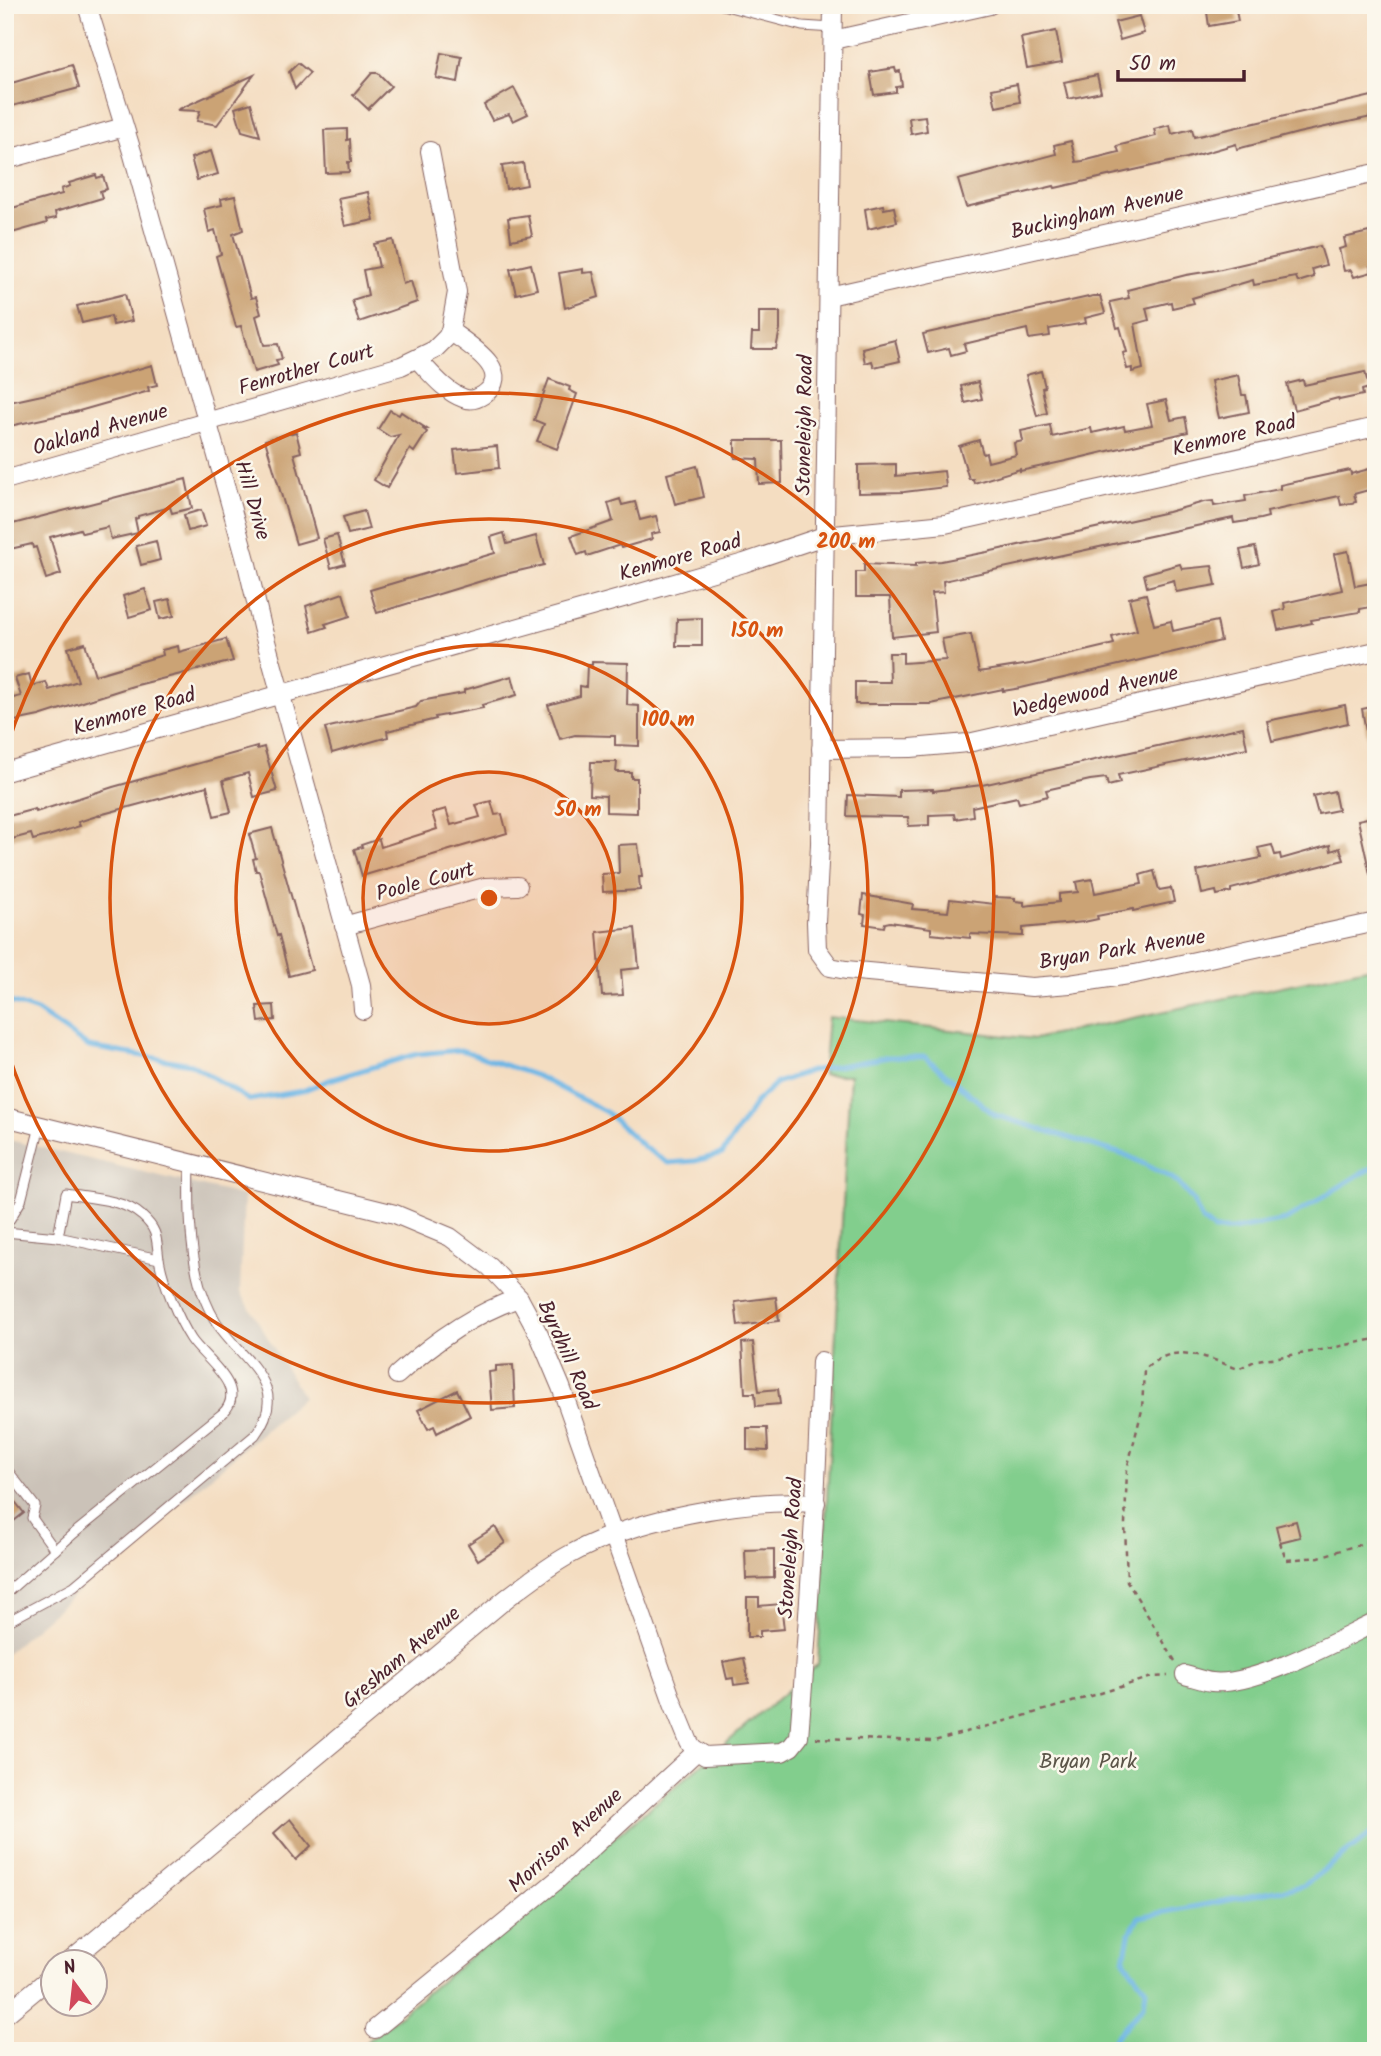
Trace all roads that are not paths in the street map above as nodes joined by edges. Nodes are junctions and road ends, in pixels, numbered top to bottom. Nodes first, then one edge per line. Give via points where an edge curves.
1 (87, 5) edge
2 (722, 5) edge
3 (834, 5) edge
4 (990, 5) edge
5 (830, 36) junction
6 (124, 127) junction
7 (430, 151) dead end
8 (5, 160) edge
9 (1376, 173) edge
10 (829, 296) junction
11 (450, 331) junction
12 (417, 359) junction
13 (207, 421) junction
14 (1376, 427) edge
15 (5, 480) edge
16 (824, 536) junction
17 (1376, 651) edge
18 (280, 694) junction
19 (821, 749) junction
20 (5, 772) edge
21 (518, 886) dead end
22 (1376, 922) edge
23 (344, 926) junction
24 (830, 967) joint
25 (363, 1010) dead end
26 (8, 1118) edge
27 (40, 1126) junction
28 (5, 1153) edge
29 (190, 1162) junction
30 (5, 1229) edge
31 (58, 1237) junction
32 (159, 1259) junction
33 (519, 1298) junction
34 (821, 1361) dead end
35 (397, 1375) dead end
36 (5, 1467) edge
37 (816, 1503) junction
38 (614, 1535) junction
39 (55, 1550) junction
40 (5, 1594) edge
41 (1376, 1622) edge
42 (5, 1623) edge
43 (1185, 1675) road end
44 (697, 1751) junction
45 (86, 1948) edge
46 (38, 1988) edge
47 (5, 2015) edge
48 (375, 2029) dead end

1 - 6 street, Hill Drive
2 - 5 lane
3 - 5 street, Stoneleigh Road
4 - 5 street
5 - 10 street, Stoneleigh Road
6 - 8 street
6 - 13 street, Hill Drive
7 - 11 street via 457,292
9 - 10 street, Buckingham Avenue
10 - 16 street, Stoneleigh Road
11 - 12 street, Fenrother Court
11 - 12 street via 489,361 494,380 482,396 466,400 453,394
12 - 13 street, Fenrother Court
13 - 15 street, Oakland Avenue
13 - 18 street, Hill Drive
14 - 16 street, Kenmore Road via 945,523
16 - 18 street, Kenmore Road via 731,567
16 - 19 street, Stoneleigh Road
17 - 19 street, Wedgewood Avenue via 968,743
18 - 20 street, Kenmore Road
18 - 23 street, Hill Drive
19 - 24 street, Stoneleigh Road via 817,949
21 - 23 street, Poole Court via 485,887
22 - 24 street, Bryan Park Avenue via 1070,984 1032,987
23 - 25 street, Hill Drive via 361,985
26 - 27 street, Byrdhill Road
26 - 28 lane
27 - 29 street, Byrdhill Road
27 - 30 lane via 21,1201
29 - 33 street, Byrdhill Road via 423,1224 479,1257
29 - 42 lane via 189,1214 200,1286 220,1329 266,1384 265,1419 254,1435 74,1586
30 - 31 lane
31 - 32 lane
31 - 32 lane via 66,1194 125,1206 153,1228
32 - 39 lane via 170,1296 191,1338 229,1383 232,1399 223,1413
33 - 35 street via 451,1333
33 - 38 street, Byrdhill Road via 553,1368
34 - 37 street, Stoneleigh Road
36 - 39 lane via 34,1506 32,1518
37 - 38 street, Gresham Avenue via 754,1504 677,1517
37 - 44 street, Stoneleigh Road via 799,1737 782,1752 705,1756
38 - 44 street, Byrdhill Road via 673,1703
38 - 45 street, Gresham Avenue via 569,1555 507,1598
39 - 40 lane
41 - 43 street via 1293,1662 1245,1678 1213,1682
44 - 48 street, Morrison Avenue via 556,1881
46 - 47 street

